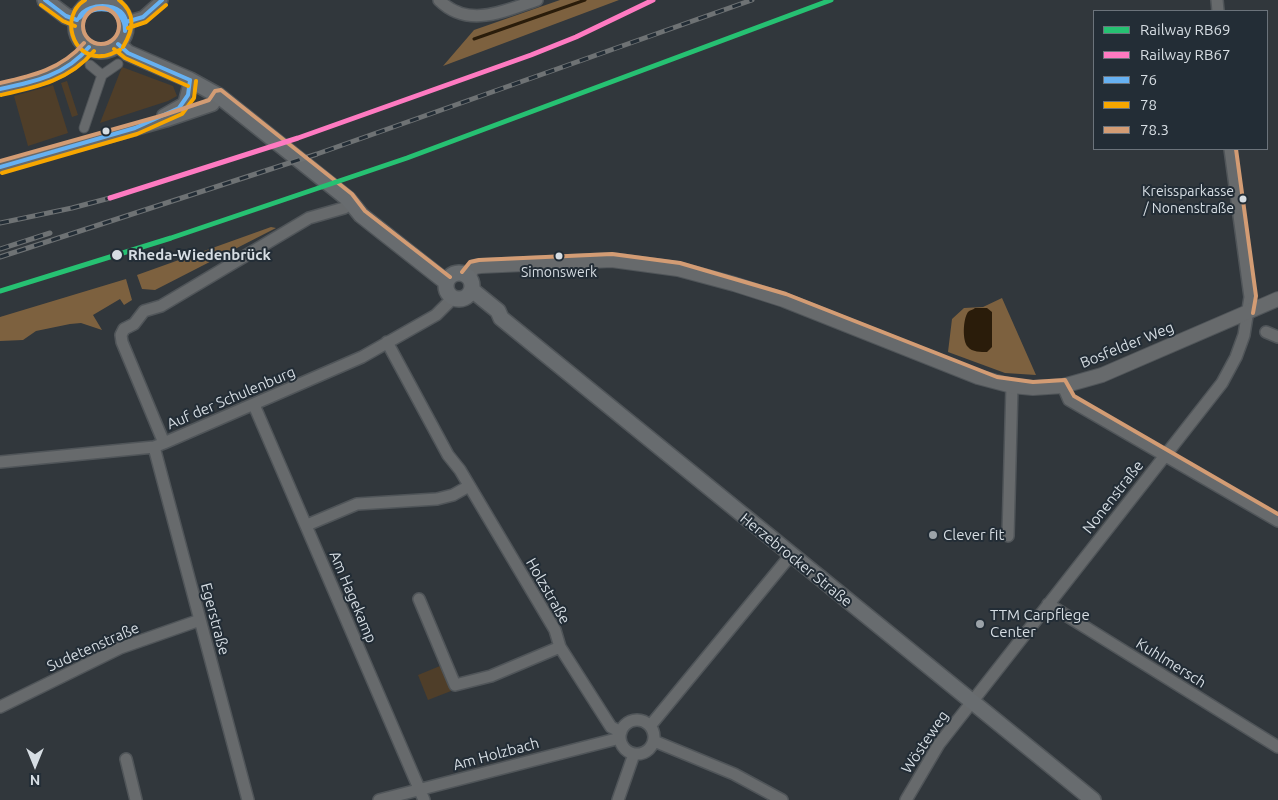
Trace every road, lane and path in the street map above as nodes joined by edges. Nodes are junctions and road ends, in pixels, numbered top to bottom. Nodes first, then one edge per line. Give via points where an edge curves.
1 (45, 0) edge
2 (162, 0) edge
3 (439, 0) edge
4 (537, 0) edge
5 (100, 1) edge
6 (77, 20) junction
7 (126, 22) junction
8 (118, 44) junction
9 (89, 47) junction
10 (118, 64) dead end
11 (90, 65) dead end
12 (102, 75) junction
13 (190, 80) junction
14 (0, 89) edge
15 (219, 96) junction
16 (84, 128) dead end
17 (135, 128) junction
18 (1230, 150) edge
19 (0, 167) edge
20 (353, 204) junction
21 (467, 276) junction
22 (448, 279) junction
23 (463, 296) junction
24 (1278, 299) edge
25 (1247, 312) junction
26 (1266, 332) dead end
27 (1278, 337) edge
28 (387, 342) junction
29 (1012, 386) junction
30 (1063, 386) junction
31 (254, 405) junction
32 (159, 445) junction
33 (1164, 456) junction
34 (0, 462) edge
35 (469, 486) junction
36 (1278, 521) edge
37 (307, 525) junction
38 (1008, 536) dead end
39 (790, 556) junction
40 (419, 600) dead end
41 (1048, 604) junction
42 (200, 620) junction
43 (560, 647) junction
44 (972, 702) junction
45 (0, 707) edge
46 (650, 726) junction
47 (621, 735) junction
48 (654, 741) junction
49 (1278, 747) edge
50 (634, 754) junction
51 (126, 759) dead end
52 (422, 795) edge
53 (136, 800) edge
54 (248, 800) edge
55 (379, 800) edge
56 (618, 800) edge
57 (782, 800) edge
58 (906, 800) edge
59 (1093, 800) edge

1 - 6 main road
2 - 7 street via 143,17
3 - 4 street via 458,12 476,17 492,16
5 - 6 main road via 85,7
5 - 7 main road via 114,4
6 - 9 main road via 79,36
7 - 8 main road via 123,38
8 - 9 main road via 109,50
8 - 13 main road via 128,53
9 - 14 street via 73,65 53,75
10 - 12 street
11 - 12 street
12 - 16 street
13 - 15 main road
13 - 17 street via 188,95 179,108
15 - 17 street via 213,105
15 - 20 main road
17 - 19 street
18 - 25 street, Nonenstraße via 1250,297
20 - 22 main road via 367,209
20 - 32 street, Egerstraße via 309,218 161,306 144,311 121,335
21 - 22 main road via 462,273
21 - 23 main road via 472,285
21 - 29 street, Bosfelder Weg via 474,267 480,266 601,260 678,269 784,300 964,372
22 - 23 main road via 445,289
23 - 28 street, Auf der Schulenburg
23 - 39 main road, Herzebrocker Straße via 492,317 501,318
24 - 25 street, Bosfelder Weg
25 - 30 street, Bosfelder Weg via 1102,375
25 - 33 street, Nonenstraße via 1244,336 1222,383
26 - 27 street
28 - 31 street, Auf der Schulenburg
28 - 35 street, Holzstraße via 448,455
29 - 30 street, Bosfelder Weg
29 - 38 street
30 - 33 street via 1069,400
31 - 32 street, Auf der Schulenburg
31 - 37 street, Am Hagekamp
32 - 34 street, Auf der Schulenburg
32 - 42 street, Egerstraße
33 - 36 street
33 - 41 street, Nonenstraße
35 - 37 street via 453,495 436,499 357,504
35 - 43 street, Holzstraße via 555,630
37 - 52 street, Am Hagekamp
39 - 44 main road, Herzebrocker Straße
39 - 46 street
40 - 43 street via 455,684 499,673
41 - 44 street, Nonenstraße
41 - 49 street, Kuhlmersch
42 - 45 street, Sudetenstraße via 120,648
42 - 54 street, Egerstraße
43 - 47 street, Holzstraße via 611,727
44 - 58 street, Wösteweg via 939,744
44 - 59 main road, Herzebrocker Straße
46 - 47 street via 634,720 628,722
46 - 48 street
47 - 50 street via 624,748
47 - 52 street, Am Holzbach
48 - 50 street via 643,753
48 - 57 street via 734,774
50 - 56 street
51 - 53 street
52 - 55 street, Am Holzbach

